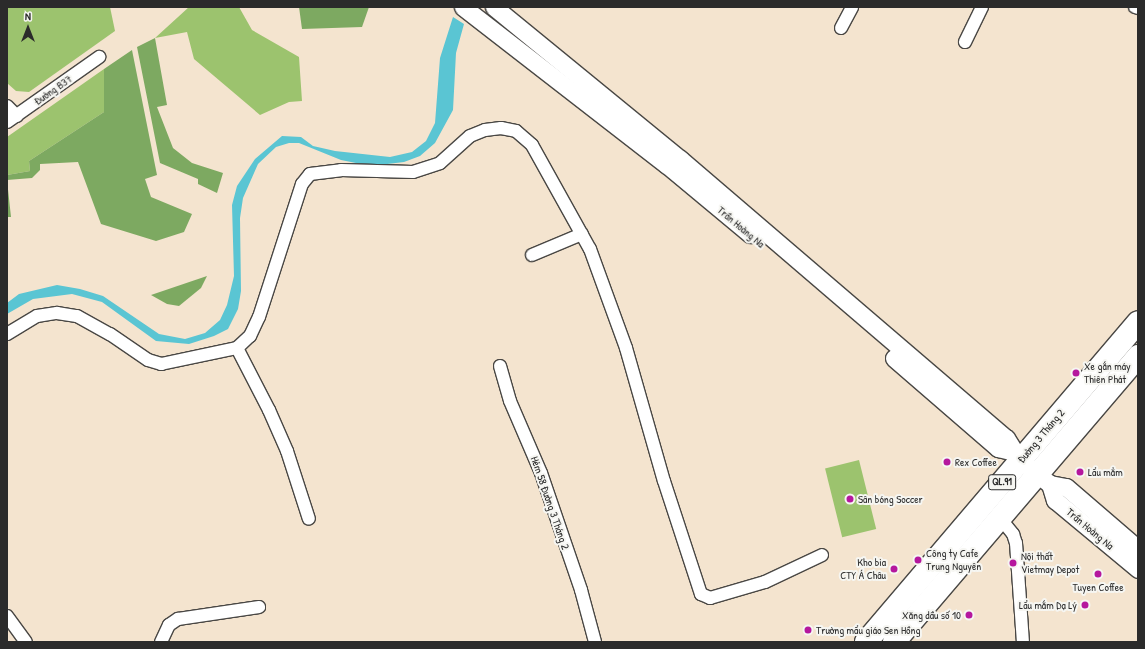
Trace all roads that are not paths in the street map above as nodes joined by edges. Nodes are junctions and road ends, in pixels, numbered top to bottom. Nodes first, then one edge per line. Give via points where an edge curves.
1 (462, 7) edge
2 (494, 7) edge
3 (852, 7) edge
4 (982, 7) edge
5 (483, 14) edge
6 (841, 28) dead end
7 (965, 42) dead end
8 (99, 57) dead end
9 (7, 106) edge
10 (12, 119) edge
11 (582, 234) junction
12 (532, 256) dead end
13 (1138, 322) edge
14 (7, 334) edge
15 (237, 348) junction
16 (1138, 356) edge
17 (500, 366) dead end
18 (1017, 456) junction
19 (1043, 479) junction
20 (1000, 518) junction
21 (309, 519) dead end
22 (1138, 549) edge
23 (822, 555) dead end
24 (1138, 569) edge
25 (259, 608) dead end
26 (7, 616) edge
27 (26, 642) edge
28 (162, 642) edge
29 (595, 642) edge
30 (866, 642) edge
31 (894, 642) edge
32 (1023, 642) edge

1 - 5 main road, Trần Hoàng Na
2 - 18 main road, Trần Hoàng Na via 703,178 1006,438
3 - 6 street
4 - 7 street
5 - 18 main road, Trần Hoàng Na via 667,165 998,448
8 - 10 street, Đường B37
9 - 10 street
11 - 12 street
11 - 15 street via 532,145 516,131 501,128 485,130 470,136 440,163 413,172 335,170 310,174 302,184 259,317 250,336
11 - 23 street via 626,348 664,482 701,594 710,598 765,582
13 - 18 highway, Đường 3 Tháng 2 / QL.91
14 - 15 street via 37,316 56,313 77,316 110,334 148,360 161,364
15 - 21 street via 287,451
16 - 19 highway, Đường 3 Tháng 2 / QL.91
17 - 29 street, Hẻm 58 Đường 3 Tháng 2 via 510,401 541,473 581,590
18 - 19 main road, Trần Hoàng Na
18 - 30 highway, Đường 3 Tháng 2 / QL.91
19 - 20 highway, Đường 3 Tháng 2 / QL.91
19 - 22 main road, Trần Hoàng Na via 1066,488
19 - 24 main road, Trần Hoàng Na via 1055,500
20 - 31 highway, Đường 3 Tháng 2 / QL.91
20 - 32 street via 1013,534 1016,543
25 - 28 street via 178,619 169,625
26 - 27 street

